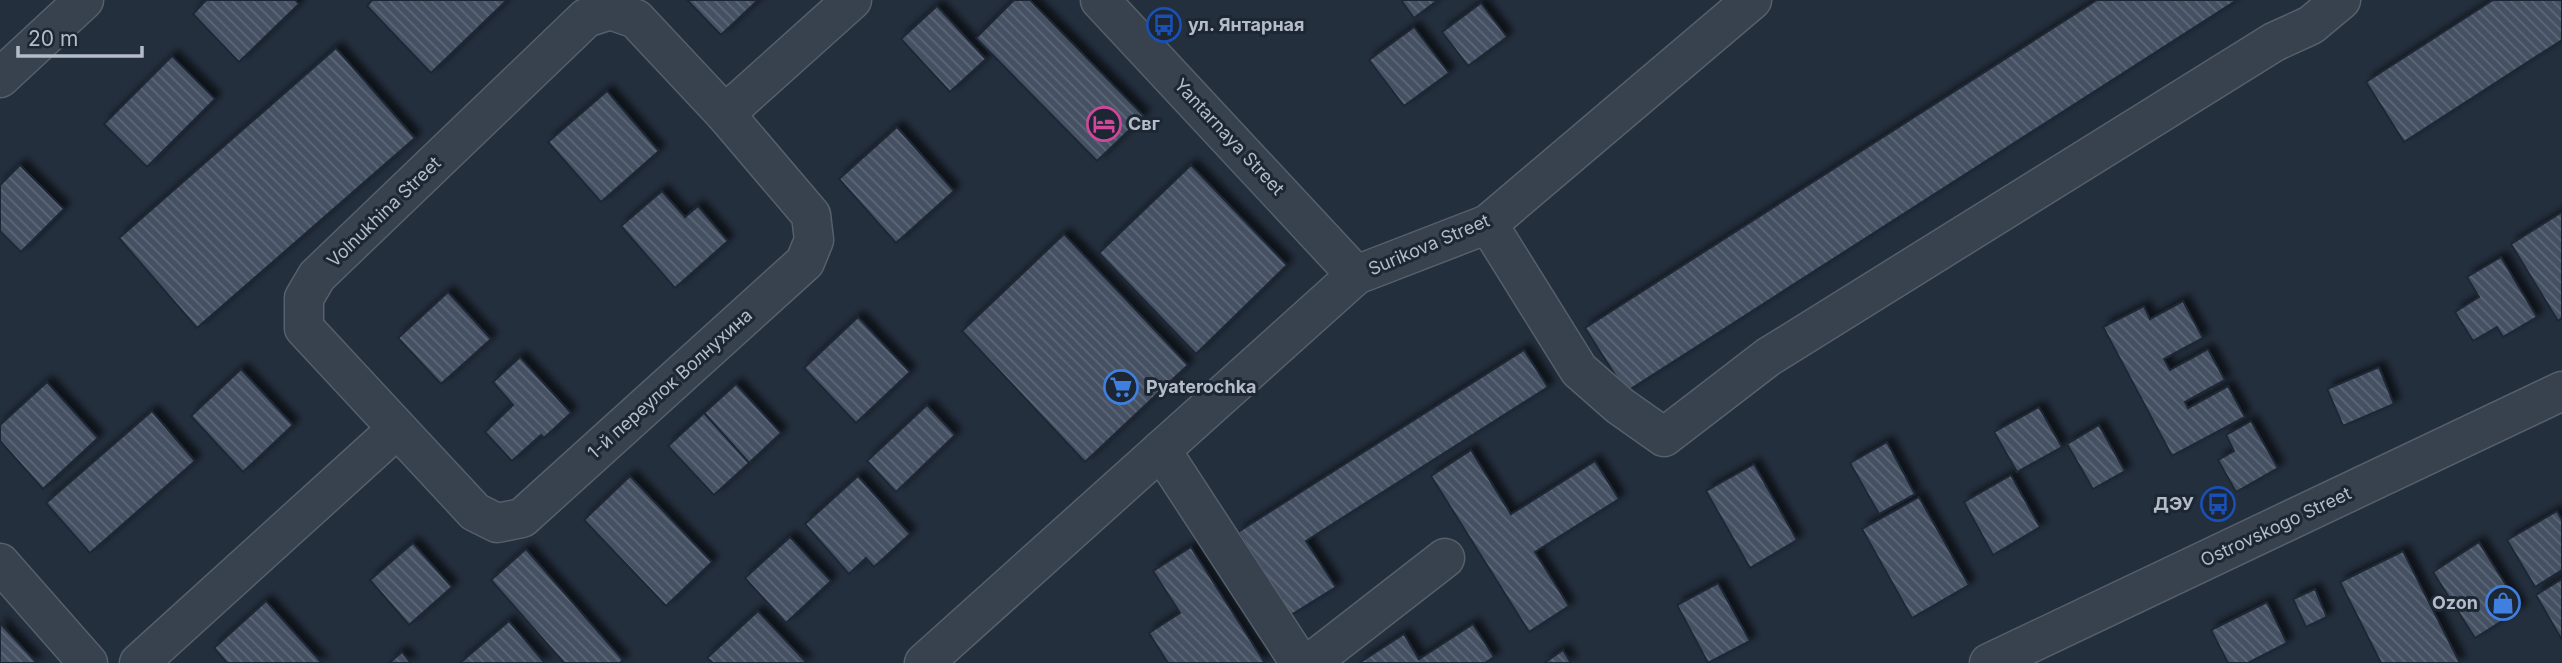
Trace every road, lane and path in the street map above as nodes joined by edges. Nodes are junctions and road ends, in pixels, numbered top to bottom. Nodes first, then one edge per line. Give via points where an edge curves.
1 (84, 0) edge
2 (852, 0) edge
3 (1100, 0) edge
4 (1752, 0) edge
5 (2341, 0) edge
6 (0, 78) edge
7 (725, 114) junction
8 (1488, 224) junction
9 (1356, 275) junction
10 (2562, 391) edge
11 (397, 429) junction
12 (1161, 450) junction
13 (1444, 558) dead end
14 (0, 563) edge
15 (88, 663) edge
16 (139, 663) edge
17 (924, 663) edge
18 (1300, 663) edge
19 (1310, 663) edge
20 (1989, 663) edge

1 - 6 street
2 - 7 street
3 - 9 street, Yantarnaya Street
4 - 8 street, Surikova Street
5 - 8 street via 2311,25 2274,42 1768,357 1664,436 1579,370
7 - 11 street, 1-й переулок Волнухина via 811,215 814,240 804,262 522,518 497,523 475,512
7 - 11 street, Volnukhina Street via 636,19 610,10 586,18 317,276 304,298 304,328
8 - 9 street, Surikova Street
9 - 12 street, Surikova Street
10 - 20 street, Ostrovskogo Street
11 - 16 street
12 - 17 street, Surikova Street
12 - 18 street
13 - 19 street
14 - 15 street

